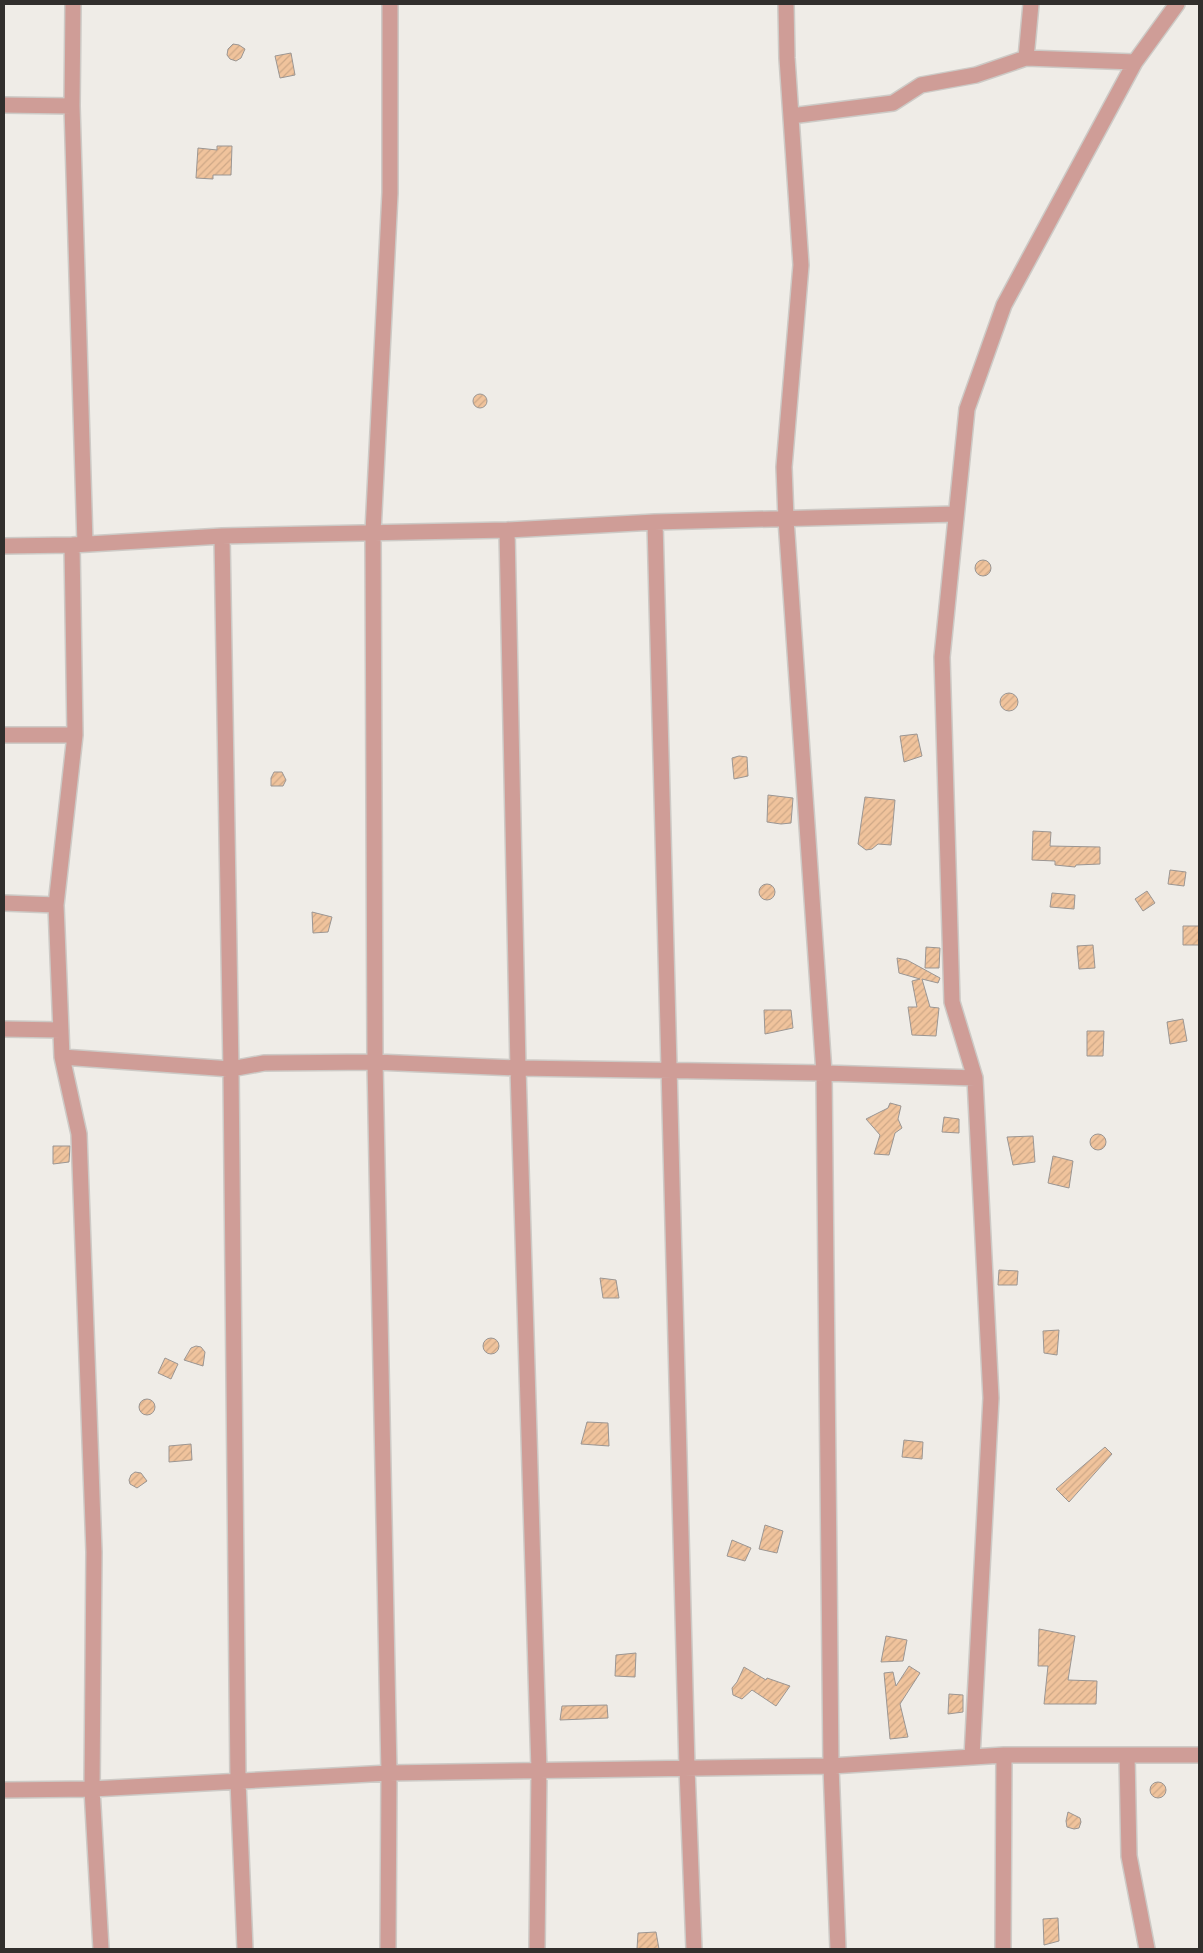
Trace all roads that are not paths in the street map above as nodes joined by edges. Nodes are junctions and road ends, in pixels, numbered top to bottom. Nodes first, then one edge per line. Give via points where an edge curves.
1 (73, 4) edge
2 (390, 4) edge
3 (786, 4) edge
4 (1031, 4) edge
5 (1177, 4) edge
6 (1026, 58) junction
7 (1135, 62) junction
8 (4, 105) edge
9 (72, 106) junction
10 (791, 116) junction
11 (956, 514) junction
12 (786, 519) junction
13 (655, 522) junction
14 (507, 530) junction
15 (373, 532) junction
16 (222, 536) junction
17 (78, 544) junction
18 (4, 546) edge
19 (4, 735) edge
20 (75, 735) junction
21 (4, 904) edge
22 (56, 905) junction
23 (4, 1029) edge
24 (61, 1030) junction
25 (62, 1057) junction
26 (375, 1062) junction
27 (518, 1068) junction
28 (231, 1069) junction
29 (669, 1072) junction
30 (824, 1073) junction
31 (975, 1078) junction
32 (1004, 1755) junction
33 (1127, 1755) junction
34 (1199, 1755) edge
35 (972, 1757) junction
36 (831, 1766) junction
37 (688, 1768) junction
38 (539, 1770) junction
39 (389, 1773) junction
40 (238, 1781) junction
41 (92, 1789) junction
42 (4, 1790) edge
43 (101, 1949) edge
44 (245, 1949) edge
45 (388, 1949) edge
46 (537, 1949) edge
47 (694, 1949) edge
48 (838, 1949) edge
49 (1003, 1949) edge
50 (1147, 1949) edge

1 - 9 street
2 - 15 street via 390,193
3 - 10 street
4 - 6 street
5 - 7 street
6 - 7 street
6 - 10 street via 976,75 921,85 894,103
7 - 11 street via 1004,305 967,409
8 - 9 street
9 - 17 street
10 - 12 street via 801,265 784,467
11 - 12 street
11 - 31 street via 942,657 951,992
12 - 13 street
12 - 30 street
13 - 14 street
13 - 29 street
14 - 15 street
14 - 27 street
15 - 16 street
15 - 26 street
16 - 17 street
16 - 28 street
17 - 18 street
17 - 20 street
19 - 20 street
20 - 22 street
21 - 22 street
22 - 24 street
23 - 24 street
24 - 25 street
25 - 28 street
25 - 41 street via 79,1134 94,1552
26 - 27 street
26 - 28 street via 264,1063
26 - 39 street
27 - 29 street
27 - 38 street
28 - 40 street
29 - 30 street
29 - 37 street
30 - 31 street
30 - 36 street
31 - 35 street via 991,1398
32 - 33 street
32 - 35 street
32 - 49 street
33 - 34 street
33 - 50 street via 1128,1856
35 - 36 street
36 - 37 street
36 - 48 street
37 - 38 street
37 - 47 street
38 - 39 street
38 - 46 street
39 - 40 street
39 - 45 street
40 - 41 street
40 - 44 street
41 - 42 street
41 - 43 street

